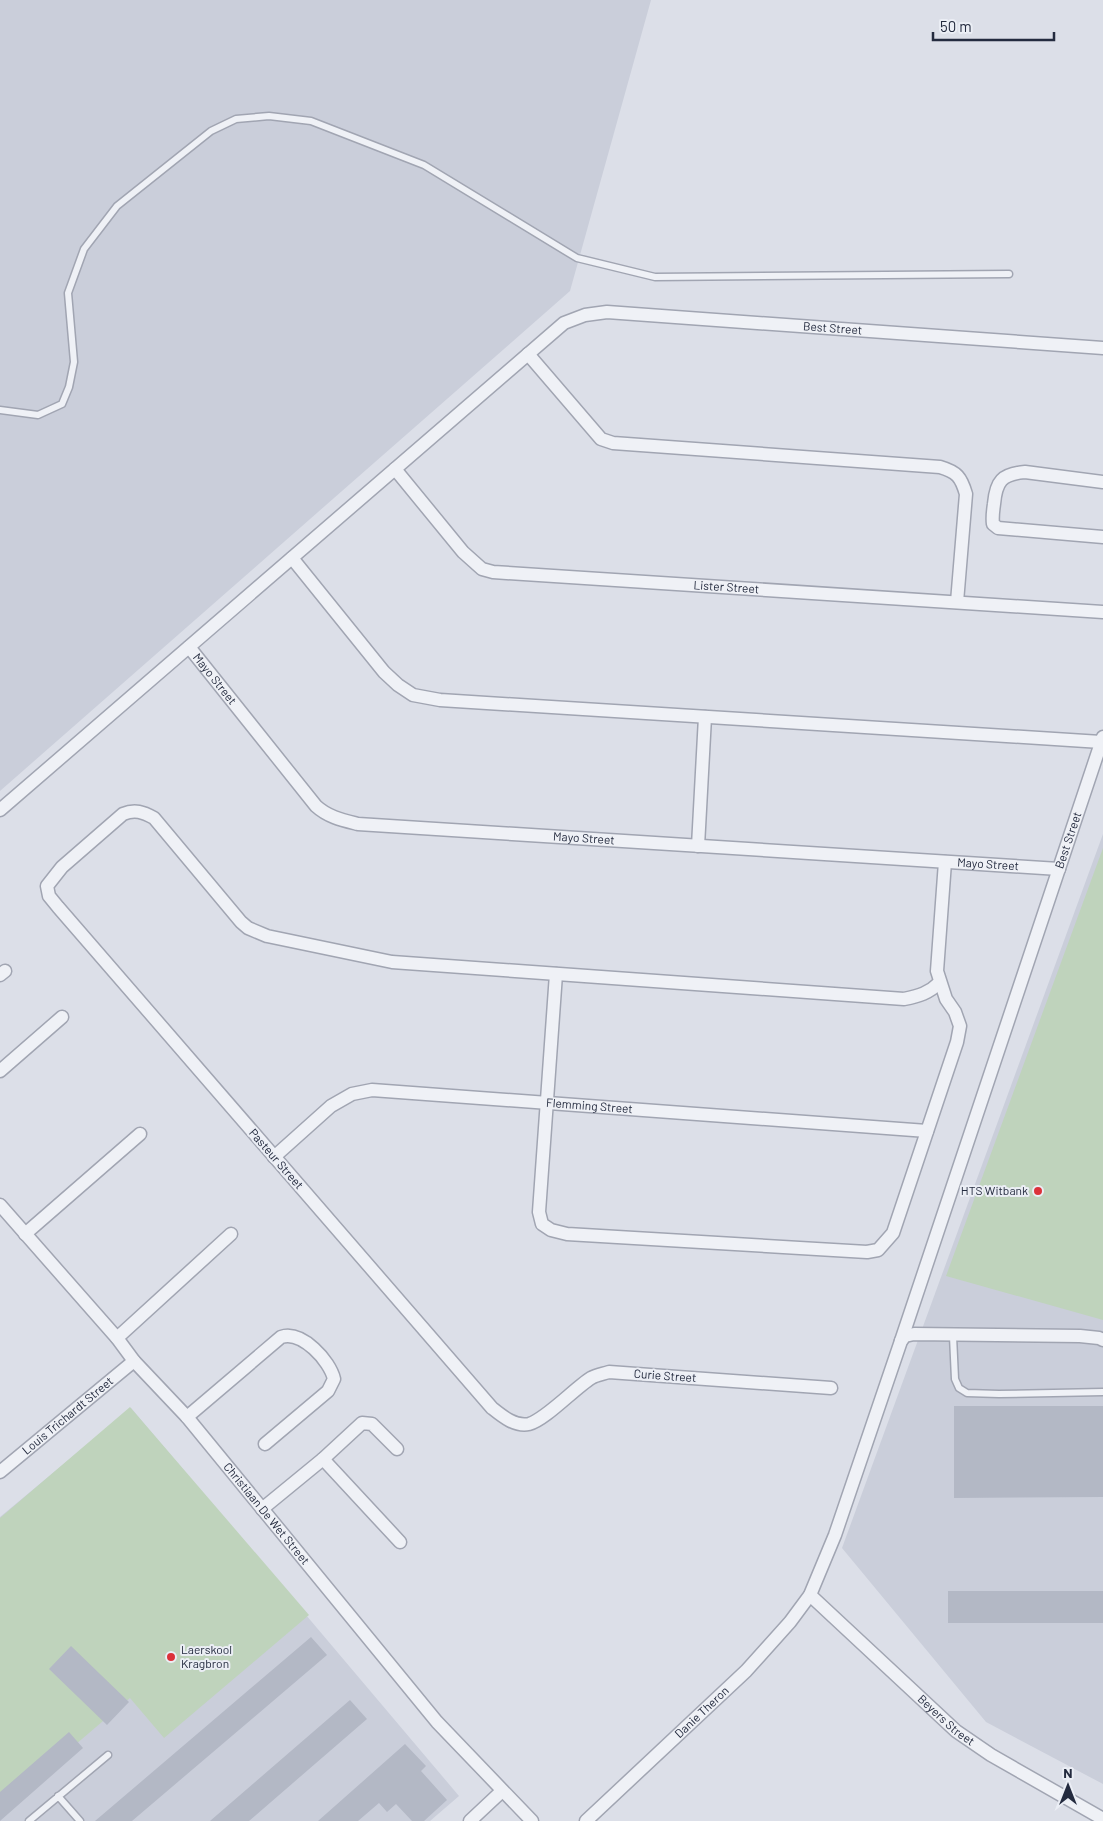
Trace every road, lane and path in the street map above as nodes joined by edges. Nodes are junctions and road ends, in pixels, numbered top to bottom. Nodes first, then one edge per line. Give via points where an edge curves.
1 (1009, 274) dead end
2 (1103, 348) edge
3 (528, 354) junction
4 (0, 410) edge
5 (395, 469) junction
6 (1103, 482) edge
7 (1103, 537) edge
8 (292, 558) junction
9 (957, 602) junction
10 (1103, 612) edge
11 (188, 647) junction
12 (705, 717) junction
13 (1102, 739) edge
14 (0, 810) edge
15 (698, 846) junction
16 (945, 862) junction
17 (1059, 869) junction
18 (556, 974) junction
19 (939, 983) junction
20 (62, 1017) dead end
21 (0, 1071) edge
22 (547, 1102) junction
23 (927, 1131) junction
24 (140, 1134) dead end
25 (274, 1157) junction
26 (0, 1205) edge
27 (25, 1234) junction
28 (230, 1234) dead end
29 (954, 1336) junction
30 (117, 1338) junction
31 (1103, 1340) edge
32 (901, 1341) junction
33 (134, 1361) junction
34 (831, 1388) dead end
35 (1103, 1392) edge
36 (187, 1417) junction
37 (516, 1423) joint
38 (265, 1444) dead end
39 (397, 1449) dead end
40 (323, 1459) junction
41 (0, 1472) edge
42 (262, 1510) junction
43 (400, 1542) dead end
44 (810, 1596) junction
45 (108, 1755) dead end
46 (502, 1792) junction
47 (58, 1796) junction
48 (1103, 1818) edge
49 (29, 1821) edge
50 (80, 1821) edge
51 (470, 1821) edge
52 (532, 1821) edge
53 (586, 1821) edge

1 - 4 lane via 655,277 577,258 424,165 310,121 269,116 236,118 210,132 117,206 84,249 68,293 74,362 62,404 38,415
2 - 3 street, Best Street via 607,312 585,314 564,323
3 - 5 street, Best Street
3 - 9 street via 601,439 613,443 940,467 954,472 963,482 966,494
5 - 8 street, Best Street
5 - 9 street, Lister Street via 472,561 493,572
6 - 7 street via 1013,473 1001,479 995,489 992,517 998,528
8 - 11 street, Best Street
8 - 12 street via 384,672 413,695 440,700
9 - 10 street, Lister Street
11 - 14 street, Best Street
11 - 15 street, Mayo Street via 316,806 339,819 358,824
12 - 13 street
12 - 15 street
13 - 17 street, Best Street
15 - 16 street, Mayo Street
16 - 17 street, Mayo Street
16 - 19 street via 937,971
17 - 32 street, Best Street
18 - 19 street via 904,998 926,993
18 - 22 street
18 - 25 street, Pasteur Street via 392,962 256,932 240,922 154,818 138,811 123,814 62,867 47,886 49,896
19 - 23 street via 960,1026
20 - 21 street
22 - 23 street, Flemming Street
22 - 23 street via 539,1212 542,1224 567,1234 867,1252 878,1250 893,1232
22 - 25 street, Flemming Street via 372,1090 352,1094 332,1106
24 - 27 street
25 - 37 street, Pasteur Street via 492,1408
26 - 27 street, Christiaan De Wet Street
27 - 30 street, Christiaan De Wet Street
28 - 30 street
29 - 31 street via 1080,1336
29 - 32 street via 914,1334 905,1336
29 - 35 lane via 955,1380 967,1393
30 - 33 street, Christiaan De Wet Street
32 - 44 street, Danie Theron via 835,1535
33 - 36 street, Christiaan De Wet Street
33 - 41 street, Louis Trichardt Street
34 - 37 street, Curie Street via 609,1372 593,1377 540,1419 529,1424
36 - 38 street via 282,1337 290,1335 305,1340 328,1364 334,1379 328,1391
36 - 42 street, Christiaan De Wet Street
39 - 40 street via 372,1424 362,1423
40 - 42 street
40 - 43 street
42 - 46 street, Christiaan De Wet Street via 437,1722
44 - 48 street, Beyers Street via 956,1730 991,1755
44 - 53 street, Danie Theron via 746,1671
45 - 47 lane
46 - 51 street
46 - 52 street, Christiaan De Wet Street
47 - 49 lane
47 - 50 lane

